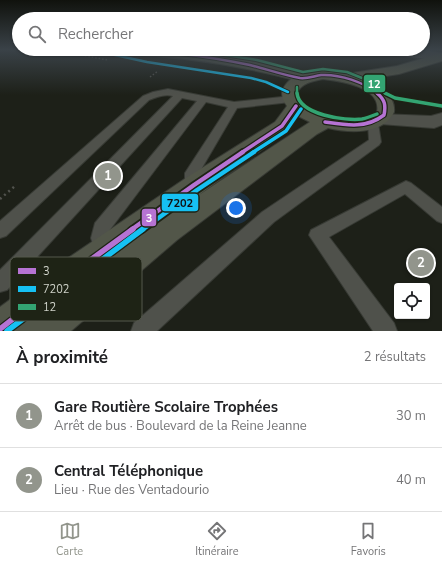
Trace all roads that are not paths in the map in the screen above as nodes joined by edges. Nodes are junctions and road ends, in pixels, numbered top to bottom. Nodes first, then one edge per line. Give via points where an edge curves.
1 (245, 64) edge
2 (417, 64) edge
3 (442, 70) edge
4 (346, 78) junction
5 (295, 92) junction
6 (180, 94) junction
7 (381, 96) junction
8 (204, 99) junction
9 (234, 105) junction
10 (442, 112) edge
11 (442, 118) edge
12 (377, 121) junction
13 (325, 122) junction
14 (194, 185) junction
15 (442, 216) edge
16 (0, 231) edge
17 (103, 251) junction
18 (25, 257) edge
19 (95, 257) edge
20 (133, 257) edge
21 (10, 272) edge
22 (0, 283) edge
23 (10, 321) edge
24 (56, 321) edge
25 (0, 329) edge
26 (44, 331) edge
27 (142, 331) edge
28 (386, 331) edge

1 - 5 main road via 256,66
2 - 4 main road
3 - 7 main road via 395,80 383,86
4 - 5 main road via 323,75
4 - 7 main road
5 - 9 lane
5 - 13 main road via 314,117
5 - 14 main road via 282,126
6 - 8 lane
6 - 16 lane via 168,92 146,98
6 - 18 lane
7 - 10 street via 393,104
7 - 12 main road via 386,113
8 - 9 lane
8 - 17 lane via 101,228 99,238
9 - 14 lane via 192,173
11 - 12 street via 434,122
12 - 13 main road via 359,126
12 - 27 lane via 375,142 268,217
13 - 20 main road via 166,230
14 - 17 main road
15 - 28 lane via 406,187 317,235
17 - 19 main road
21 - 22 lane
23 - 25 main road
24 - 26 main road

